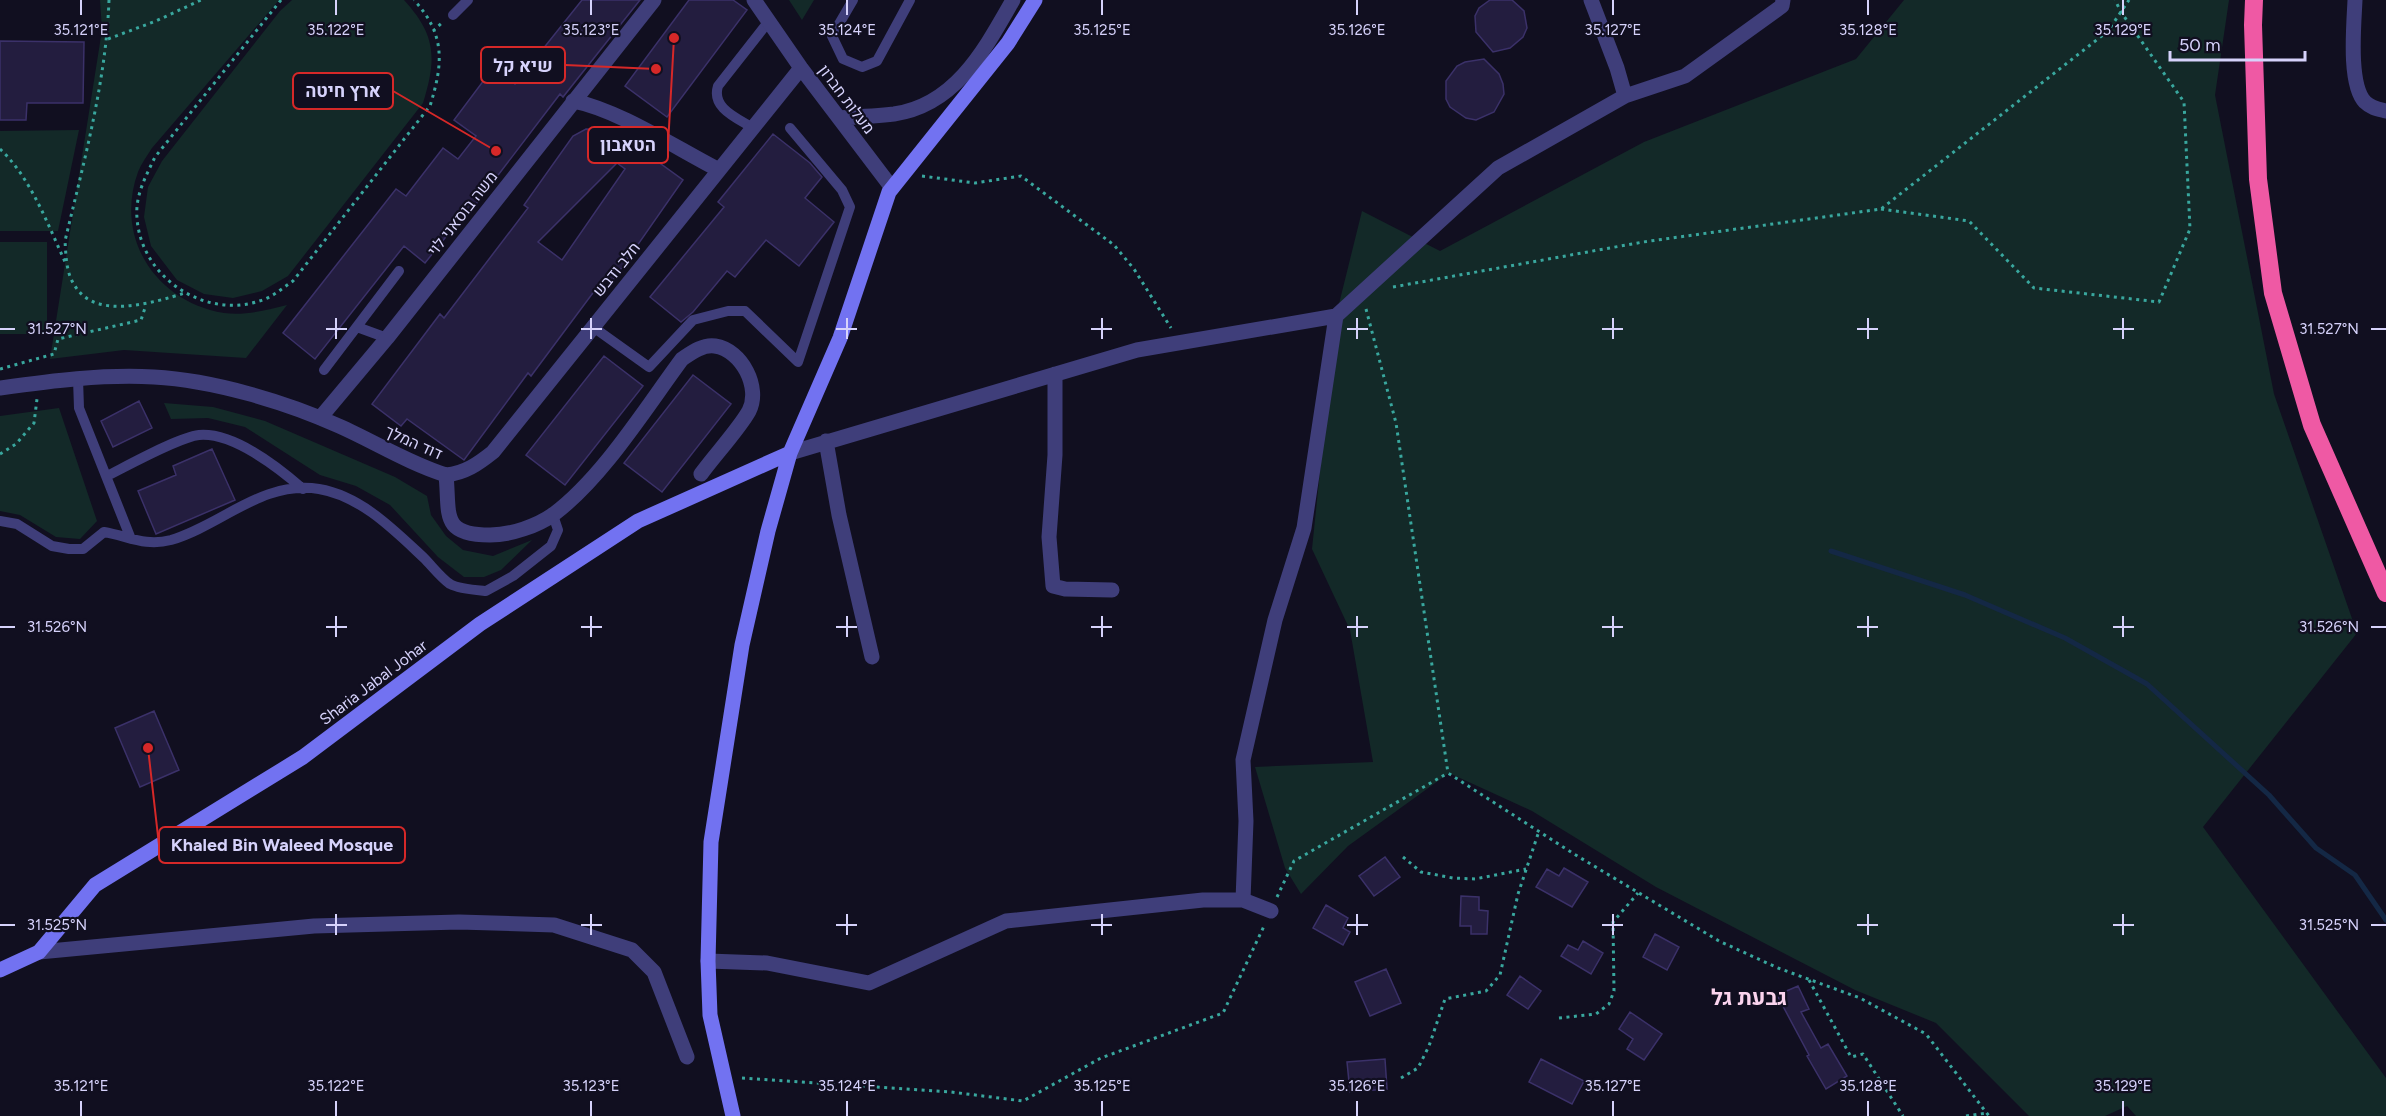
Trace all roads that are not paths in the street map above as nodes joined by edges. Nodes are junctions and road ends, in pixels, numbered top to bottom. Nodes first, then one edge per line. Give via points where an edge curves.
1 (468, 0) edge
2 (654, 0) edge
3 (754, 0) edge
4 (853, 0) edge
5 (910, 0) edge
6 (1012, 0) edge
7 (1035, 0) edge
8 (1591, 0) edge
9 (1783, 0) edge
10 (2254, 0) edge
11 (2355, 0) edge
12 (453, 15) dead end
13 (769, 21) junction
14 (801, 68) junction
15 (1625, 96) junction
16 (573, 101) junction
17 (2386, 111) edge
18 (839, 118) junction
19 (753, 128) junction
20 (790, 128) dead end
21 (719, 170) junction
22 (892, 188) junction
23 (399, 271) dead end
24 (1336, 316) junction
25 (357, 327) junction
26 (593, 327) junction
27 (387, 338) junction
28 (324, 370) dead end
29 (1054, 374) junction
30 (78, 379) junction
31 (0, 388) edge
32 (320, 418) junction
33 (826, 441) junction
34 (790, 453) junction
35 (701, 474) dead end
36 (446, 475) junction
37 (107, 476) junction
38 (303, 489) junction
39 (553, 515) junction
40 (0, 521) edge
41 (131, 538) junction
42 (1112, 590) dead end
43 (2386, 593) edge
44 (872, 657) dead end
45 (1243, 900) junction
46 (1271, 911) road end
47 (39, 952) junction
48 (708, 962) junction
49 (0, 970) edge
50 (687, 1056) dead end
51 (732, 1116) edge

1 - 12 lane
2 - 16 street, משה בוסאני לוי
3 - 13 street, מעלות חברון
4 - 5 lane via 832,36 843,59 862,67 877,61
6 - 18 street via 969,70 942,96 896,114
7 - 22 street via 1008,43
8 - 15 street
9 - 15 street via 1782,6 1685,76
10 - 43 highway via 2258,179 2273,293 2312,425
11 - 17 street via 2353,57 2357,85 2374,109
13 - 14 street, מעלות חברון
13 - 19 lane via 715,95 718,104
14 - 18 street, מעלות חברון
14 - 19 street, חלב ודבש
15 - 24 street via 1498,168
16 - 21 street via 591,104
16 - 27 street, משה בוסאני לוי
18 - 22 street, מעלות חברון
19 - 21 street, חלב ודבש
20 - 26 lane via 842,190 850,207 798,362 745,311 693,320 649,368
21 - 26 street, חלב ודבש
22 - 34 street via 840,338
23 - 25 lane
24 - 29 street via 1137,350
24 - 45 street via 1304,528 1275,620 1243,760
25 - 27 lane
25 - 28 lane
26 - 36 street, חלב ודבש via 493,452 474,467
27 - 32 street, משה בוסאני לוי
29 - 33 street
29 - 42 street via 1049,537 1053,586
30 - 31 street, דוד המלך
30 - 32 street, דוד המלך via 154,377 198,382
30 - 37 lane via 79,408
32 - 36 street, דוד המלך via 399,458
33 - 34 street
33 - 44 street via 838,515
34 - 47 street, Sharia Jabal Johar via 638,521 480,624 303,757 95,885
34 - 48 street via 740,657 711,842
35 - 39 street, דוד המלך via 750,410 750,375 731,352 714,346 698,348 682,359 602,465
36 - 39 street, דוד המלך via 449,517 465,534 504,535
37 - 38 lane via 179,442 208,435 232,442 279,468
37 - 41 lane
38 - 39 lane via 342,494 387,523 451,584 486,591 513,576 551,546 558,530
38 - 41 lane via 250,501 170,540 143,543
40 - 41 lane via 16,524 52,546 69,549 83,549 104,532
45 - 46 street
45 - 48 street via 1203,900 1006,921 869,983 767,963
47 - 49 street, Sharia Jabal Johar
47 - 50 street via 314,926 459,922 554,925 632,950 654,972
48 - 51 street via 710,1015

